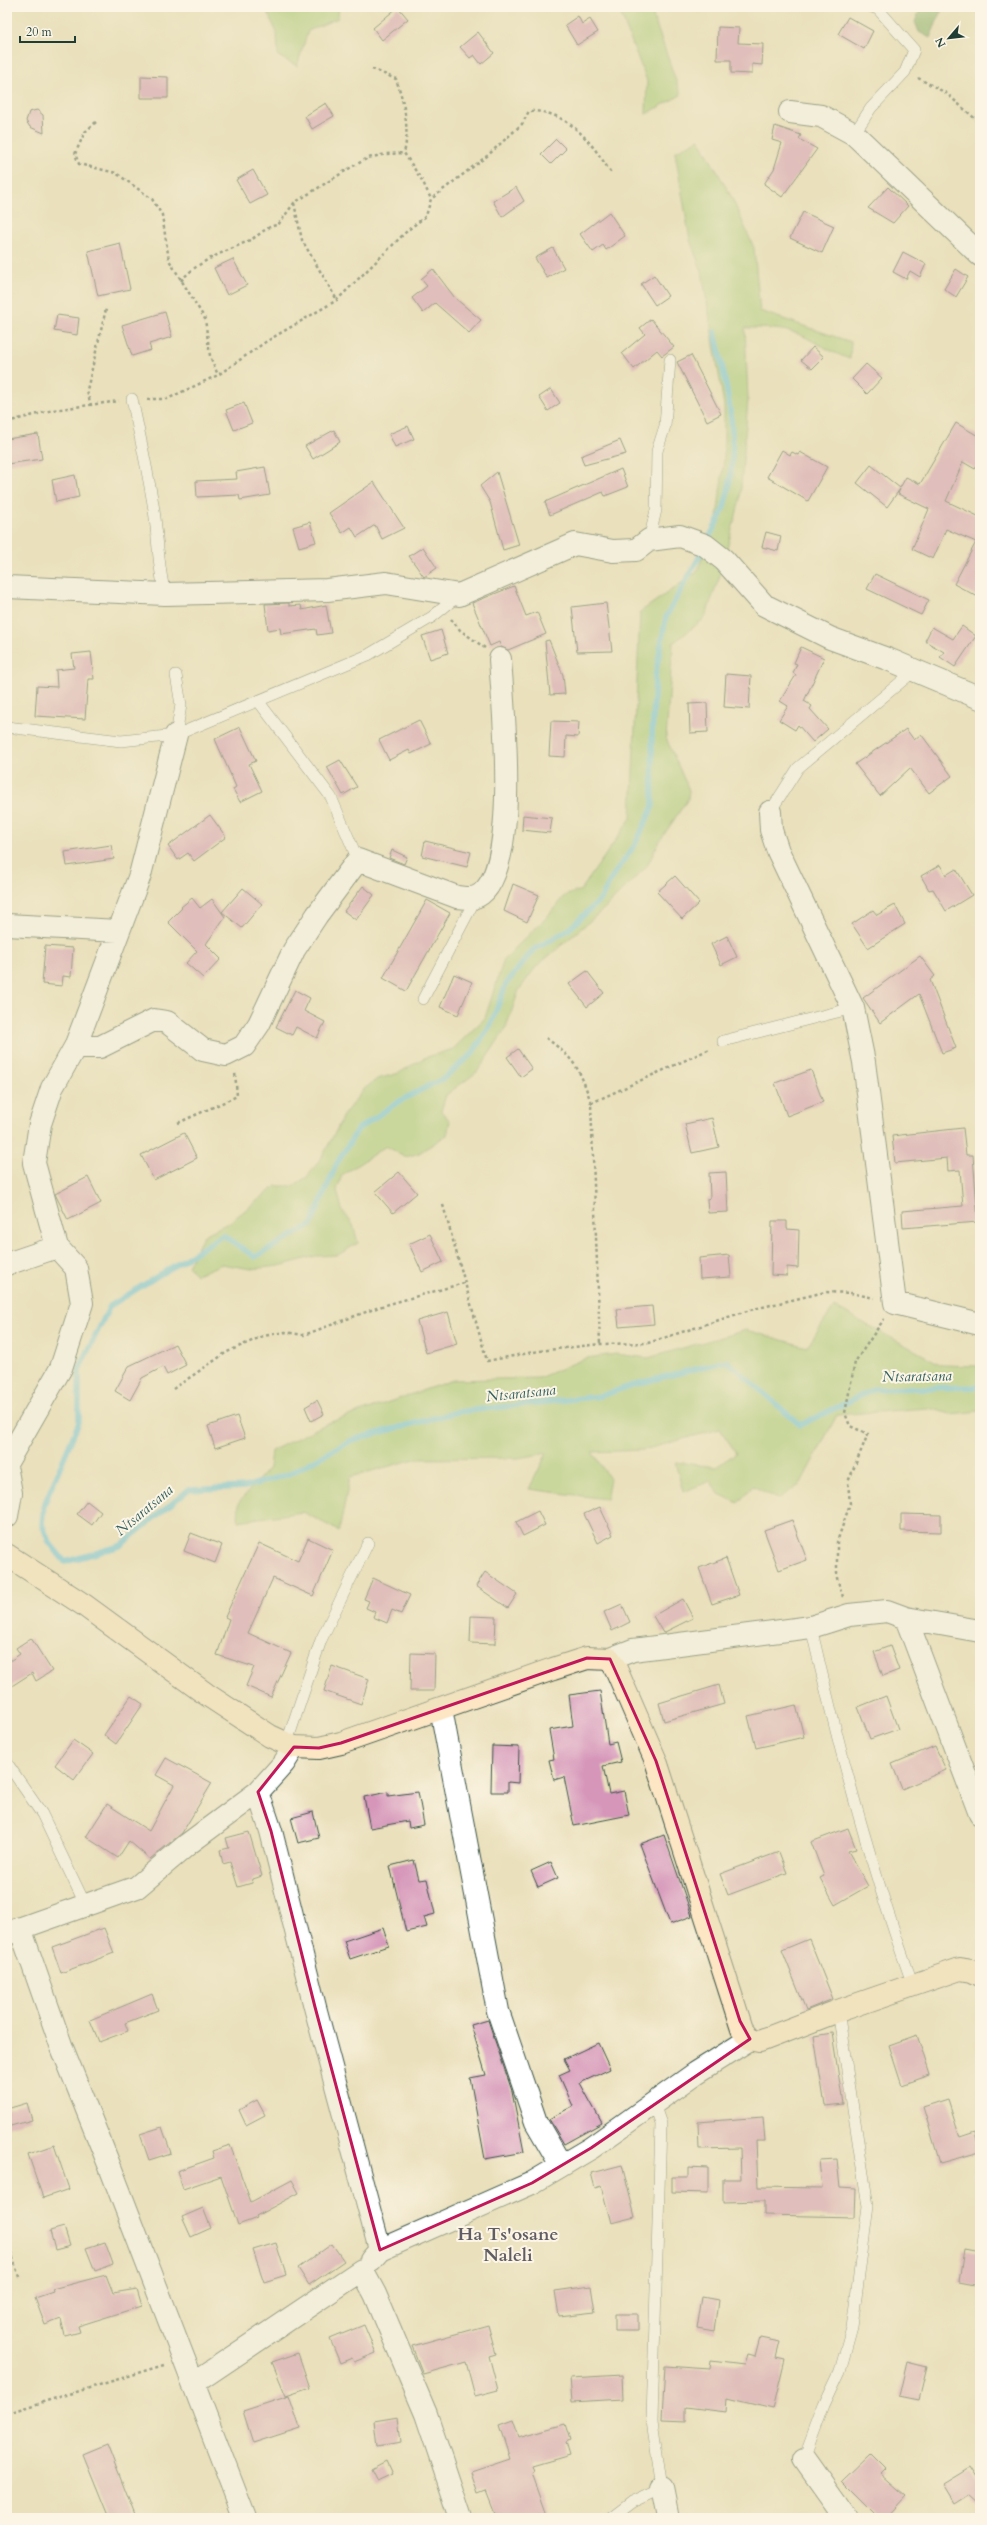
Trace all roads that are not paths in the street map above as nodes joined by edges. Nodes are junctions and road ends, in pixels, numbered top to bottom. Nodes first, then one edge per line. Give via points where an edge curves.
1 (872, 7) edge
2 (790, 112) dead end
3 (854, 134) junction
4 (980, 255) edge
5 (670, 360) dead end
6 (132, 399) road end
7 (649, 540) junction
8 (7, 586) edge
9 (165, 594) junction
10 (451, 602) junction
11 (500, 659) road end
12 (914, 671) junction
13 (176, 675) dead end
14 (980, 698) edge
15 (259, 702) junction
16 (7, 727) edge
17 (176, 734) junction
18 (770, 812) joint
19 (358, 860) junction
20 (478, 896) junction
21 (7, 925) edge
22 (118, 931) junction
23 (423, 999) dead end
24 (852, 1008) junction
25 (723, 1041) road end
26 (75, 1047) junction
27 (57, 1247) junction
28 (7, 1264) edge
29 (980, 1324) edge
30 (7, 1462) edge
31 (7, 1471) edge
32 (7, 1516) edge
33 (368, 1543) dead end
34 (7, 1555) edge
35 (906, 1618) junction
36 (811, 1627) junction
37 (980, 1631) edge
38 (610, 1659) junction
39 (440, 1709) junction
40 (290, 1746) junction
41 (7, 1764) edge
42 (258, 1792) junction
43 (980, 1814) edge
44 (86, 1906) junction
45 (13, 1930) edge
46 (980, 1975) edge
47 (913, 1985) junction
48 (838, 2011) junction
49 (750, 2039) junction
50 (654, 2104) junction
51 (561, 2166) junction
52 (380, 2250) junction
53 (362, 2270) junction
54 (194, 2383) junction
55 (804, 2458) joint
56 (662, 2488) junction
57 (245, 2518) edge
58 (461, 2518) edge
59 (611, 2518) edge
60 (668, 2518) edge
61 (846, 2518) edge

1 - 3 lane via 878,9 914,50 905,72 871,108
2 - 3 street via 821,116
3 - 4 street
5 - 7 lane via 665,426 657,451 656,510
6 - 9 lane via 147,466
7 - 10 street via 636,550 613,551 576,544
7 - 12 street via 680,536 705,545 724,560 764,605 830,638
8 - 9 street
9 - 10 street via 327,590 386,583
10 - 15 lane via 432,617 368,655
11 - 20 street via 506,749 506,820 496,871 482,894
12 - 14 street via 966,690
12 - 18 lane via 798,768
13 - 17 lane via 181,705
15 - 17 lane
15 - 19 lane via 331,797
16 - 17 lane via 121,741
17 - 22 street via 140,875
18 - 24 street via 771,830 778,852
19 - 20 street via 458,897
19 - 26 street via 294,950 259,1024 244,1046 226,1055 203,1050 168,1022 154,1020 100,1047
20 - 23 lane
21 - 22 street
22 - 26 street
24 - 25 lane
24 - 29 street via 864,1062 895,1303
26 - 27 street via 52,1088 40,1124 34,1163
27 - 28 street
27 - 30 street via 76,1268 82,1303 61,1368
31 - 32 street via 11,1493
33 - 40 lane via 320,1640
34 - 40 street via 107,1621 206,1694
35 - 36 street via 886,1611 849,1615
35 - 37 street
35 - 43 street
36 - 38 street via 633,1650
36 - 47 lane via 840,1755 884,1905
38 - 39 street via 587,1658
38 - 49 street via 656,1761 742,2029
39 - 40 street via 341,1743 319,1748
39 - 51 street via 498,2011 536,2122
40 - 42 street via 284,1764
41 - 44 lane via 42,1814
42 - 44 street via 188,1844 137,1887
42 - 52 street via 271,1831 314,2007
44 - 45 street
45 - 54 street
46 - 47 street via 960,1969
47 - 48 street
48 - 49 street via 760,2040
48 - 55 lane via 868,2206 852,2328 840,2371
49 - 50 street
50 - 51 street
50 - 56 lane via 661,2124 652,2420
51 - 52 street via 532,2182
52 - 53 street
53 - 54 street
53 - 58 street via 375,2294 426,2414
54 - 57 street
55 - 61 street
56 - 59 lane via 632,2502
56 - 60 street

